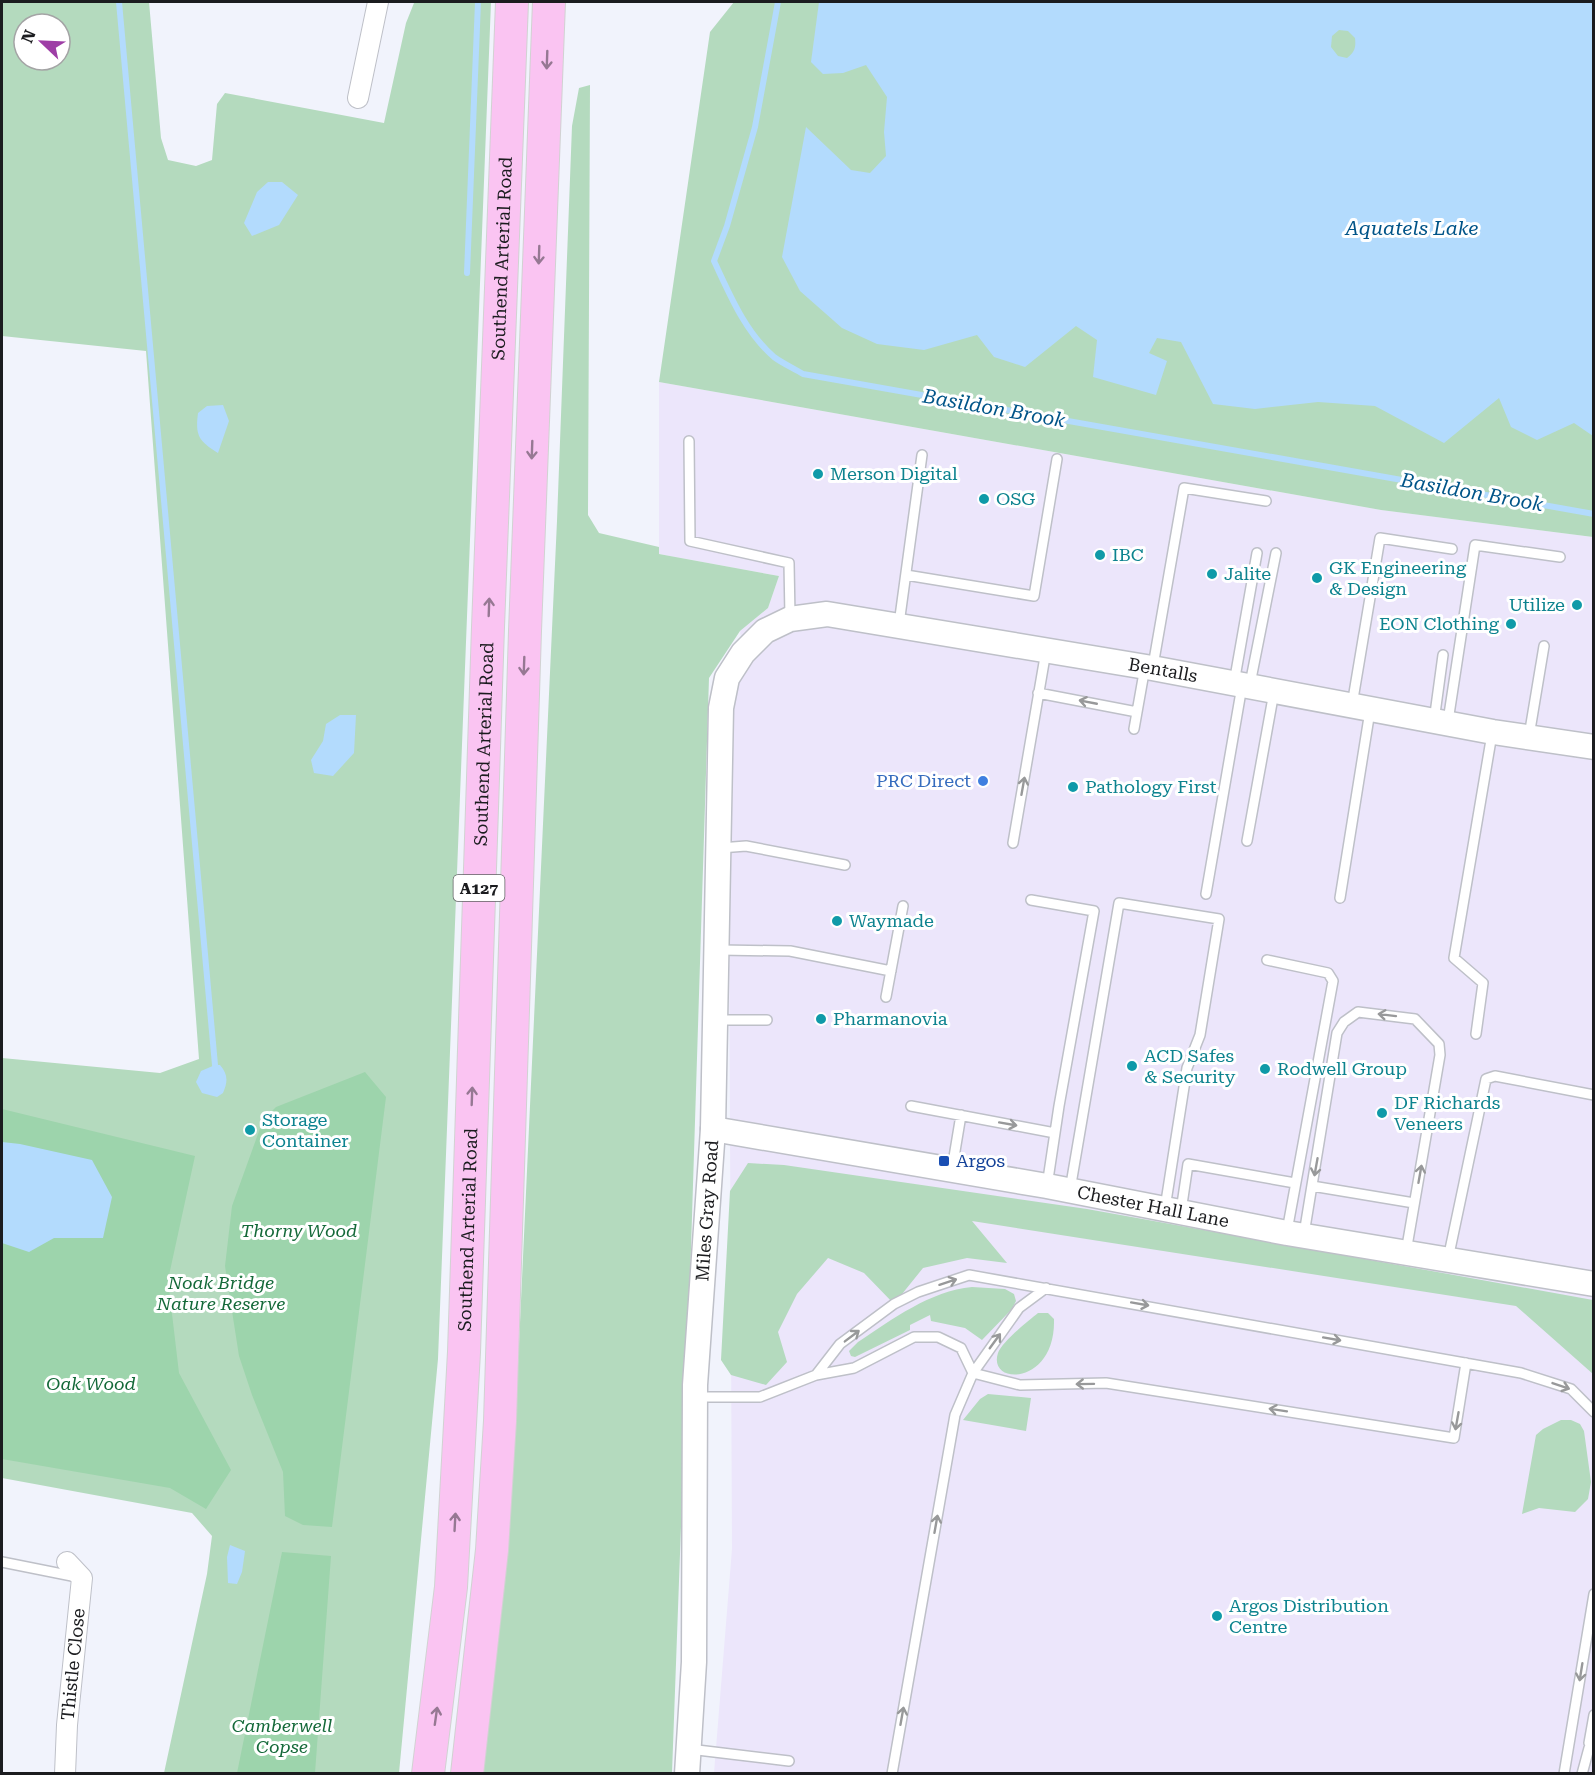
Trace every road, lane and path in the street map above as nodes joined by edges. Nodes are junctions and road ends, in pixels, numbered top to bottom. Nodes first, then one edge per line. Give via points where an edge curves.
1 (378, 2) edge
2 (512, 2) edge
3 (549, 2) edge
4 (358, 98) dead end
5 (689, 441) dead end
6 (922, 455) dead end
7 (1057, 459) dead end
8 (1266, 501) dead end
9 (1452, 549) dead end
10 (1257, 553) dead end
11 (1276, 553) dead end
12 (1560, 557) dead end
13 (906, 575) junction
14 (790, 619) junction
15 (899, 626) junction
16 (1544, 646) dead end
17 (1046, 650) junction
18 (743, 653) joint
19 (1443, 655) dead end
20 (1149, 668) junction
21 (1242, 685) junction
22 (1274, 691) junction
23 (1038, 693) junction
24 (1361, 707) junction
25 (1137, 712) junction
26 (1441, 722) junction
27 (1134, 729) dead end
28 (1493, 732) junction
29 (1529, 736) junction
30 (1593, 747) edge
31 (1247, 841) dead end
32 (1013, 843) dead end
33 (718, 848) junction
34 (845, 865) dead end
35 (1206, 894) dead end
36 (1340, 898) dead end
37 (1031, 900) dead end
38 (903, 906) dead end
39 (716, 950) junction
40 (1267, 960) dead end
41 (891, 971) junction
42 (886, 997) dead end
43 (715, 1020) junction
44 (767, 1020) dead end
45 (1476, 1034) dead end
46 (1593, 1095) edge
47 (911, 1106) dead end
48 (961, 1115) junction
49 (713, 1129) junction
50 (1055, 1133) junction
51 (952, 1171) junction
52 (1295, 1183) junction
53 (1312, 1186) junction
54 (1058, 1189) junction
55 (1414, 1203) junction
56 (1173, 1212) junction
57 (1295, 1235) junction
58 (1406, 1252) junction
59 (1448, 1259) junction
60 (1593, 1284) edge
61 (1046, 1288) junction
62 (1466, 1363) junction
63 (973, 1373) junction
64 (816, 1375) junction
65 (694, 1396) junction
66 (1593, 1412) edge
67 (2, 1562) edge
68 (67, 1562) dead end
69 (82, 1578) junction
70 (1593, 1594) edge
71 (1593, 1716) edge
72 (689, 1749) junction
73 (789, 1761) dead end
74 (65, 1773) edge
75 (428, 1773) edge
76 (467, 1773) edge
77 (687, 1773) edge
78 (892, 1773) edge
79 (1564, 1773) edge
80 (1582, 1773) edge

1 - 4 street
75 -> 2 highway, Southend Arterial Road / A127 via 451,1587 464,1352
3 -> 76 highway, Southend Arterial Road / A127 via 500,1421 492,1550
5 - 14 lane via 690,542 789,563
6 - 13 lane
7 - 13 lane via 1034,596
8 - 20 lane via 1184,488
9 - 24 lane via 1380,538
10 - 21 lane
11 - 21 lane
12 - 26 lane via 1475,545
13 - 15 lane
14 - 15 street, Bentalls via 827,614
14 - 18 street, Bentalls via 765,631
15 - 17 street, Bentalls
16 - 29 lane
17 - 20 street, Bentalls
17 - 23 lane
18 - 33 street, Miles Gray Road via 727,678 721,708
19 - 26 lane
20 - 21 street, Bentalls
20 - 25 lane
21 - 22 street, Bentalls
21 - 35 lane
22 - 24 street, Bentalls
22 - 31 lane
25 -> 23 lane
32 -> 23 lane
24 - 26 street, Bentalls
24 - 36 lane
25 - 27 lane
26 - 28 street, Bentalls
28 - 29 street, Bentalls
28 - 45 lane via 1454,958 1483,983
29 - 30 street, Bentalls
33 - 34 lane via 746,846
33 - 39 street, Miles Gray Road
37 - 50 lane via 1094,911
38 - 41 lane
39 - 41 lane via 790,951
39 - 43 street, Miles Gray Road
40 - 52 lane via 1328,973 1333,981
41 - 42 lane
43 - 44 lane
43 - 49 street, Miles Gray Road
46 - 59 lane via 1495,1076 1486,1079
47 - 48 lane
48 -> 50 lane
48 - 51 lane
49 - 51 street, Chester Hall Lane
49 - 65 street, Miles Gray Road
50 - 54 lane
51 - 54 street, Chester Hall Lane
52 - 56 lane via 1188,1164
52 - 57 lane
53 - 55 lane
55 -> 53 lane via 1440,1055 1439,1044 1415,1019 1359,1012 1344,1022 1337,1034
53 - 57 lane
54 - 56 street, Chester Hall Lane
54 - 56 lane via 1119,903 1219,919 1200,1035 1187,1068
55 - 58 lane
56 - 57 street, Chester Hall Lane
57 - 58 street, Chester Hall Lane
58 - 59 street, Chester Hall Lane
59 - 60 street, Chester Hall Lane
61 -> 62 lane
63 -> 61 lane via 1019,1308
64 -> 61 lane via 840,1344 894,1304 918,1292 969,1275
62 -> 63 lane via 1454,1438 1106,1383 1020,1385
62 -> 66 lane via 1521,1373 1570,1389
63 - 64 lane via 960,1348 938,1337 914,1337 854,1368
78 -> 63 lane via 955,1415
64 - 65 lane via 759,1397
65 - 72 street, Miles Gray Road
67 - 69 lane
68 - 69 street
69 - 74 street, Thistle Close
70 -> 79 lane
71 - 80 lane
72 - 73 lane
72 - 77 street, Miles Gray Road

